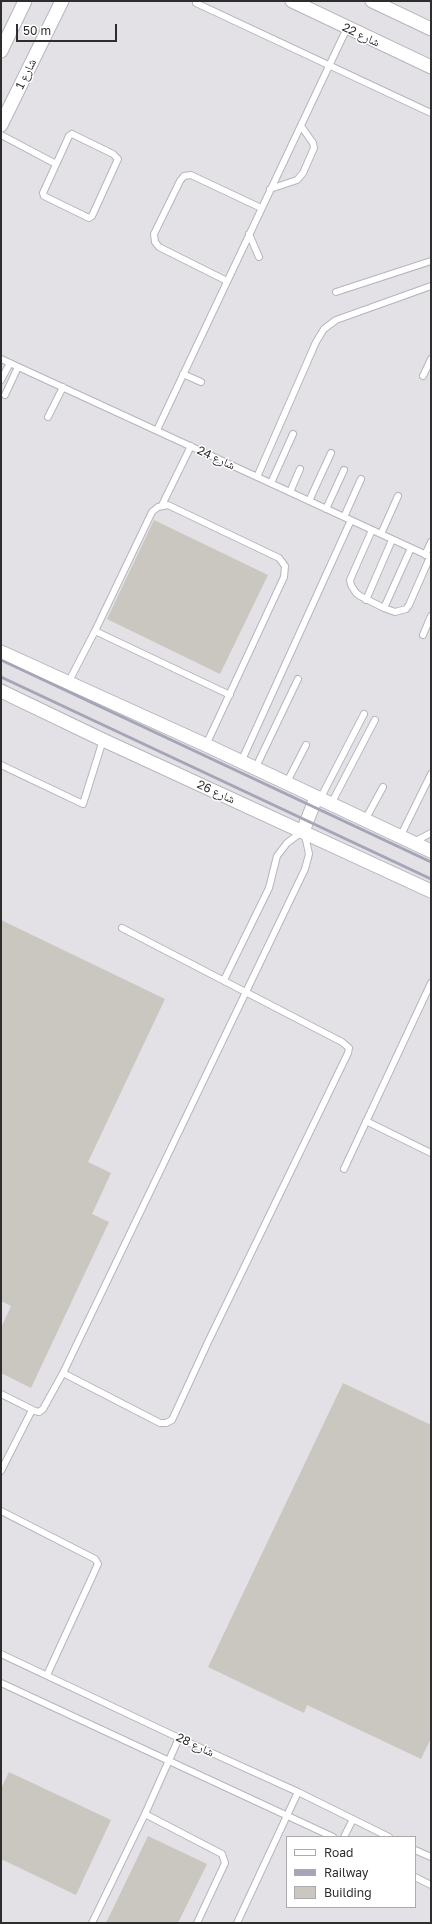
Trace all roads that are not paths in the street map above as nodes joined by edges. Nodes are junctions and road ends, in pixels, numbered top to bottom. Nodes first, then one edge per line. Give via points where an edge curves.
1 (25, 1) edge
2 (62, 1) edge
3 (292, 1) edge
4 (372, 1) edge
5 (196, 3) dead end
6 (347, 28) junction
7 (431, 29) edge
8 (1, 51) edge
9 (329, 65) junction
10 (431, 67) edge
11 (431, 113) edge
12 (1, 125) edge
13 (301, 126) junction
14 (1, 135) edge
15 (56, 164) junction
16 (270, 189) junction
17 (261, 208) junction
18 (249, 234) junction
19 (259, 257) dead end
20 (431, 261) edge
21 (227, 281) junction
22 (431, 286) edge
23 (336, 292) dead end
24 (1, 359) edge
25 (431, 359) edge
26 (10, 363) junction
27 (18, 366) junction
28 (183, 374) junction
29 (423, 376) dead end
30 (1, 380) edge
31 (201, 382) dead end
32 (63, 387) junction
33 (5, 395) dead end
34 (48, 418) dead end
35 (157, 430) junction
36 (293, 434) dead end
37 (191, 446) junction
38 (331, 453) dead end
39 (300, 469) dead end
40 (344, 470) dead end
41 (257, 477) junction
42 (361, 479) dead end
43 (271, 483) junction
44 (290, 492) junction
45 (398, 496) dead end
46 (309, 501) junction
47 (162, 505) junction
48 (326, 509) junction
49 (344, 517) junction
50 (351, 520) junction
51 (372, 530) junction
52 (381, 534) junction
53 (392, 540) junction
54 (431, 542) edge
55 (411, 548) junction
56 (429, 556) edge
57 (366, 600) junction
58 (384, 608) junction
59 (431, 616) edge
60 (95, 632) junction
61 (423, 635) dead end
62 (1, 652) edge
63 (298, 679) dead end
64 (68, 683) junction
65 (2, 693) edge
66 (230, 695) junction
67 (364, 714) dead end
68 (375, 720) dead end
69 (103, 740) junction
70 (206, 745) junction
71 (306, 745) dead end
72 (241, 762) junction
73 (1, 765) edge
74 (255, 769) junction
75 (431, 774) edge
76 (286, 784) junction
77 (383, 787) dead end
78 (323, 800) junction
79 (365, 820) junction
80 (302, 831) junction
81 (431, 833) edge
82 (400, 837) junction
83 (413, 843) junction
84 (431, 851) edge
85 (431, 891) edge
86 (122, 928) dead end
87 (224, 980) junction
88 (431, 983) edge
89 (247, 992) junction
90 (366, 1121) junction
91 (431, 1154) edge
92 (344, 1168) dead end
93 (63, 1373) junction
94 (1, 1394) edge
95 (32, 1410) junction
96 (1, 1471) edge
97 (1, 1511) edge
98 (1, 1654) edge
99 (47, 1675) junction
100 (1, 1683) edge
101 (179, 1738) junction
102 (168, 1761) junction
103 (298, 1792) junction
104 (145, 1814) junction
105 (287, 1815) junction
106 (353, 1819) junction
107 (331, 1836) edge
108 (344, 1836) edge
109 (387, 1836) edge
110 (416, 1850) edge
111 (431, 1858) edge
112 (416, 1878) edge
113 (431, 1885) edge
114 (92, 1923) edge
115 (197, 1923) edge
116 (237, 1923) edge

1 - 8 street
2 - 12 street, شارع 1
3 - 6 street, شارع 22
4 - 7 street
5 - 9 lane
6 - 9 lane
6 - 10 street, شارع 22
9 - 11 lane
9 - 13 lane
13 - 16 lane
13 - 16 lane via 314,148 303,173 297,180
14 - 15 lane
15 - 15 lane via 44,196 91,218 116,163 116,156 72,134
16 - 17 lane
17 - 18 lane
17 - 21 lane via 191,175 182,178 154,234 154,242 159,247
18 - 19 lane
18 - 21 lane
20 - 23 lane
21 - 28 lane
22 - 41 lane via 336,320 324,329
24 - 26 lane, شارع 24
25 - 29 lane
26 - 27 lane, شارع 24
26 - 30 lane
27 - 32 lane, شارع 24
27 - 33 lane
28 - 31 lane
28 - 35 lane
32 - 34 lane
32 - 35 lane, شارع 24
35 - 37 lane, شارع 24
36 - 43 lane
37 - 41 lane, شارع 24
37 - 47 lane
38 - 46 lane
39 - 44 lane
40 - 48 lane
41 - 43 lane, شارع 24
42 - 49 lane
43 - 44 lane, شارع 24
44 - 46 lane, شارع 24
45 - 52 lane
46 - 48 lane, شارع 24
47 - 60 lane via 152,512
47 - 66 lane via 168,505 279,558 284,566 284,576
48 - 49 lane, شارع 24
49 - 50 lane, شارع 24
50 - 51 lane, شارع 24
50 - 72 lane
51 - 52 lane, شارع 24
51 - 57 lane via 350,580 356,593
52 - 53 lane, شارع 24
53 - 55 lane, شارع 24
53 - 57 lane
54 - 56 lane
55 - 56 lane, شارع 24
55 - 58 lane
56 - 58 lane via 406,609 395,612
57 - 58 lane
59 - 61 lane
60 - 64 lane
60 - 66 lane
62 - 64 street
63 - 74 lane
64 - 70 street
65 - 69 street, شارع 26
66 - 70 lane
67 - 78 lane
68 - 78 lane
69 - 73 lane via 83,804
69 - 80 street, شارع 26
70 - 72 street
71 - 76 lane
72 - 74 street
74 - 76 street
75 - 82 lane
76 - 78 street
77 - 79 lane
78 - 79 street
78 - 80 street
79 - 82 street
80 - 85 street, شارع 26
80 - 87 lane via 287,843 277,856 269,888
80 - 89 lane via 306,840 308,862
81 - 83 lane
82 - 83 street
83 - 84 street
86 - 87 lane
87 - 89 lane
88 - 90 lane
89 - 93 lane
89 - 93 lane via 347,1044 349,1048 173,1417 169,1422 160,1422
90 - 91 lane
90 - 92 lane
93 - 95 lane via 43,1409 39,1412
94 - 95 lane
95 - 96 lane
97 - 99 lane via 95,1558 98,1564
98 - 99 lane, شارع 28
99 - 101 lane, شارع 28
100 - 102 lane, شارع 28
101 - 102 lane
101 - 103 lane, شارع 28
102 - 104 lane
102 - 105 lane, شارع 28
103 - 105 lane
103 - 106 lane, شارع 28
104 - 114 lane
104 - 115 lane via 222,1854 223,1868
105 - 107 lane, شارع 28
105 - 116 lane
106 - 108 lane
106 - 109 lane, شارع 28
110 - 111 lane
112 - 113 lane

